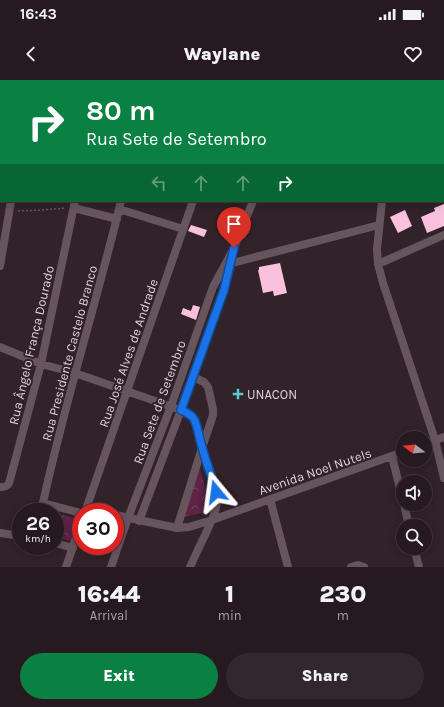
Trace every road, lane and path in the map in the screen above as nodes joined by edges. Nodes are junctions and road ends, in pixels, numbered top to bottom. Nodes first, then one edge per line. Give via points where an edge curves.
1 (11, 202) edge
2 (193, 202) edge
3 (253, 202) edge
4 (382, 202) edge
5 (74, 204) edge
6 (120, 205) edge
7 (9, 211) junction
8 (117, 219) junction
9 (379, 225) junction
10 (183, 229) junction
11 (444, 235) edge
12 (227, 264) junction
13 (378, 264) junction
14 (0, 266) edge
15 (0, 347) edge
16 (42, 364) junction
17 (75, 373) junction
18 (193, 377) junction
19 (127, 391) junction
20 (171, 406) junction
21 (181, 410) junction
22 (444, 437) edge
23 (435, 440) junction
24 (432, 441) edge
25 (202, 448) junction
26 (396, 455) edge
27 (392, 456) junction
28 (396, 475) edge
29 (444, 478) edge
30 (0, 487) edge
31 (270, 499) junction
32 (43, 503) edge
33 (87, 503) edge
34 (124, 517) edge
35 (128, 518) junction
36 (212, 520) junction
37 (139, 521) junction
38 (177, 528) junction
39 (0, 533) edge
40 (12, 535) edge
41 (72, 551) edge
42 (416, 555) edge
43 (66, 567) edge
44 (111, 567) edge
45 (190, 567) edge
46 (288, 567) edge
47 (351, 567) edge
48 (364, 567) edge
49 (419, 567) edge

1 - 7 street
2 - 10 street, Rua José Alves de Andrade
3 - 12 street, Rua Sete de Setembro
4 - 9 street
5 - 7 path via 42,210
5 - 8 street
5 - 16 street, Rua Ângelo França Dourado
6 - 8 street, Rua Presidente Castelo Branco
6 - 10 street
7 - 14 street
8 - 17 street, Rua Presidente Castelo Branco
9 - 12 street
9 - 13 street
10 - 19 street, Rua José Alves de Andrade
11 - 13 street
12 - 18 street, Rua Sete de Setembro via 224,290
12 - 20 street, Rua Sete de Setembro via 213,287
13 - 23 street
15 - 16 street
16 - 17 street
16 - 30 street, Rua Ângelo França Dourado via 11,476 7,486
17 - 19 street
17 - 32 street, Rua Presidente Castelo Branco
18 - 21 street, Rua Sete de Setembro
18 - 25 street via 204,382 208,388 213,409 212,421
19 - 20 street
19 - 33 street, Rua José Alves de Andrade
20 - 21 street
20 - 35 street, Rua Sete de Setembro
21 - 25 street via 194,420
21 - 37 street, Rua Sete de Setembro
22 - 23 street
23 - 24 street
23 - 29 street
25 - 36 street via 216,492 217,502
25 - 38 street
26 - 27 street, Avenida Noel Nutels
27 - 28 street
27 - 31 street, Avenida Noel Nutels
31 - 36 street, Avenida Noel Nutels
31 - 46 street
34 - 35 street
35 - 37 street
35 - 44 street, Rua Sete de Setembro
36 - 38 street, Avenida Noel Nutels
36 - 45 street
37 - 38 street
39 - 40 street
41 - 43 street
42 - 49 street
47 - 48 street

